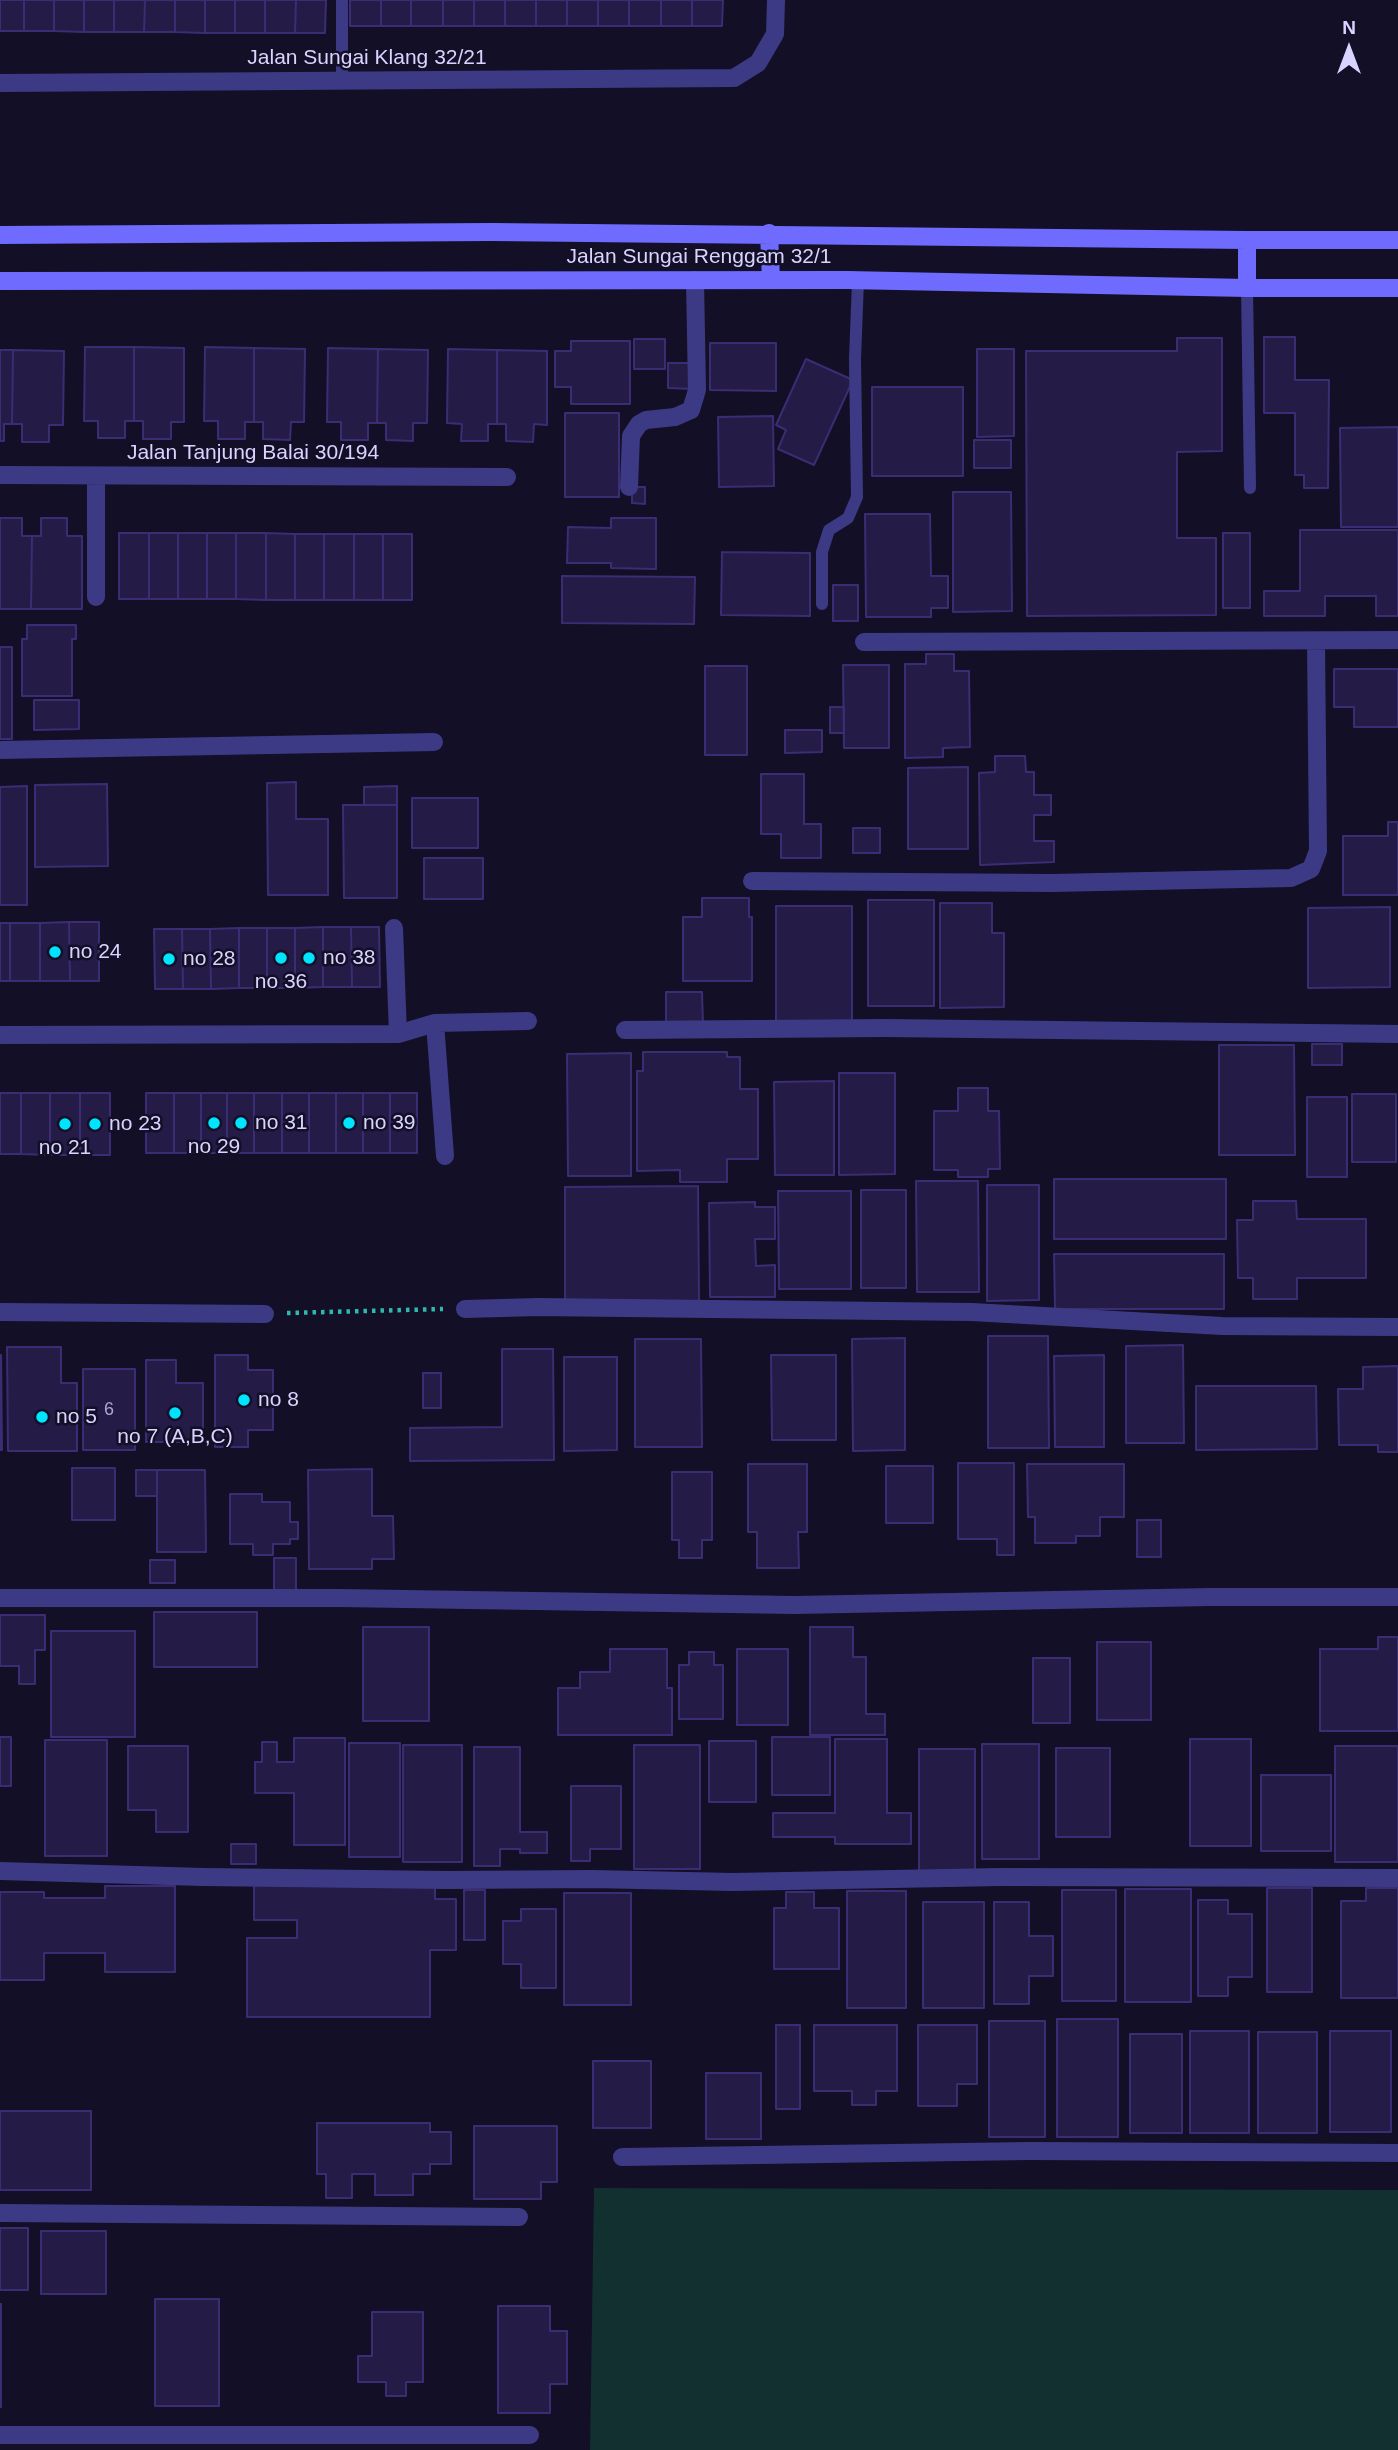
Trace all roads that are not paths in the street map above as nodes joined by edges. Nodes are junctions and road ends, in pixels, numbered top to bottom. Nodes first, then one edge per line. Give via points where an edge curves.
1 (342, 0) edge
2 (776, 0) edge
3 (342, 82) junction
4 (0, 83) edge
5 (769, 233) junction
6 (0, 234) edge
7 (1247, 240) junction
8 (1398, 240) edge
9 (695, 280) junction
10 (771, 280) junction
11 (9, 281) edge
12 (859, 281) junction
13 (1247, 288) junction
14 (1398, 288) edge
15 (0, 289) edge
16 (0, 475) edge
17 (96, 476) junction
18 (507, 477) dead end
19 (629, 487) dead end
20 (1250, 488) dead end
21 (96, 597) dead end
22 (822, 604) dead end
23 (1398, 640) edge
24 (1316, 641) junction
25 (864, 642) dead end
26 (434, 742) dead end
27 (0, 750) edge
28 (752, 881) dead end
29 (394, 928) dead end
30 (527, 1021) dead end
31 (435, 1023) junction
32 (625, 1030) dead end
33 (398, 1034) junction
34 (1398, 1034) edge
35 (0, 1035) edge
36 (445, 1156) dead end
37 (465, 1309) road end
38 (0, 1312) edge
39 (265, 1314) road end
40 (1398, 1327) edge
41 (1398, 1597) edge
42 (0, 1598) edge
43 (0, 1871) edge
44 (1398, 1878) edge
45 (1398, 2153) edge
46 (622, 2158) dead end
47 (0, 2213) edge
48 (519, 2217) dead end
49 (0, 2435) edge
50 (530, 2435) dead end

1 - 3 lane
2 - 3 street, Jalan Sungai Klang 32/21 via 775,34 758,63 734,78
3 - 4 street, Jalan Sungai Klang 32/21
5 - 6 main road, Jalan Sungai Renggam 32/1
5 - 7 main road, Jalan Sungai Renggam 32/1
5 - 10 main road
7 - 8 main road, Jalan Sungai Renggam 32/1
7 - 13 main road
9 - 10 main road, Jalan Sungai Renggam 32/1
9 - 11 main road, Jalan Sungai Renggam 32/1
9 - 19 street via 697,390 691,410 639,424 631,436
10 - 12 main road, Jalan Sungai Renggam 32/1
11 - 15 main road
12 - 13 main road, Jalan Sungai Renggam 32/1
12 - 22 lane via 857,497 848,518 829,530 822,552
13 - 14 main road, Jalan Sungai Renggam 32/1
13 - 20 lane
16 - 17 street, Jalan Tanjung Balai 30/194
17 - 18 street, Jalan Tanjung Balai 30/194
17 - 21 street
23 - 24 street
24 - 25 street
24 - 28 street via 1318,851 1311,869 1291,878 1052,883
26 - 27 street
29 - 33 street
30 - 31 street
31 - 33 street
31 - 36 street
32 - 34 street
33 - 35 street
37 - 40 street via 971,1312 1222,1326
38 - 39 street
41 - 42 street via 794,1605
43 - 44 street via 733,1882
45 - 46 street via 1030,2151
47 - 48 street
49 - 50 street

